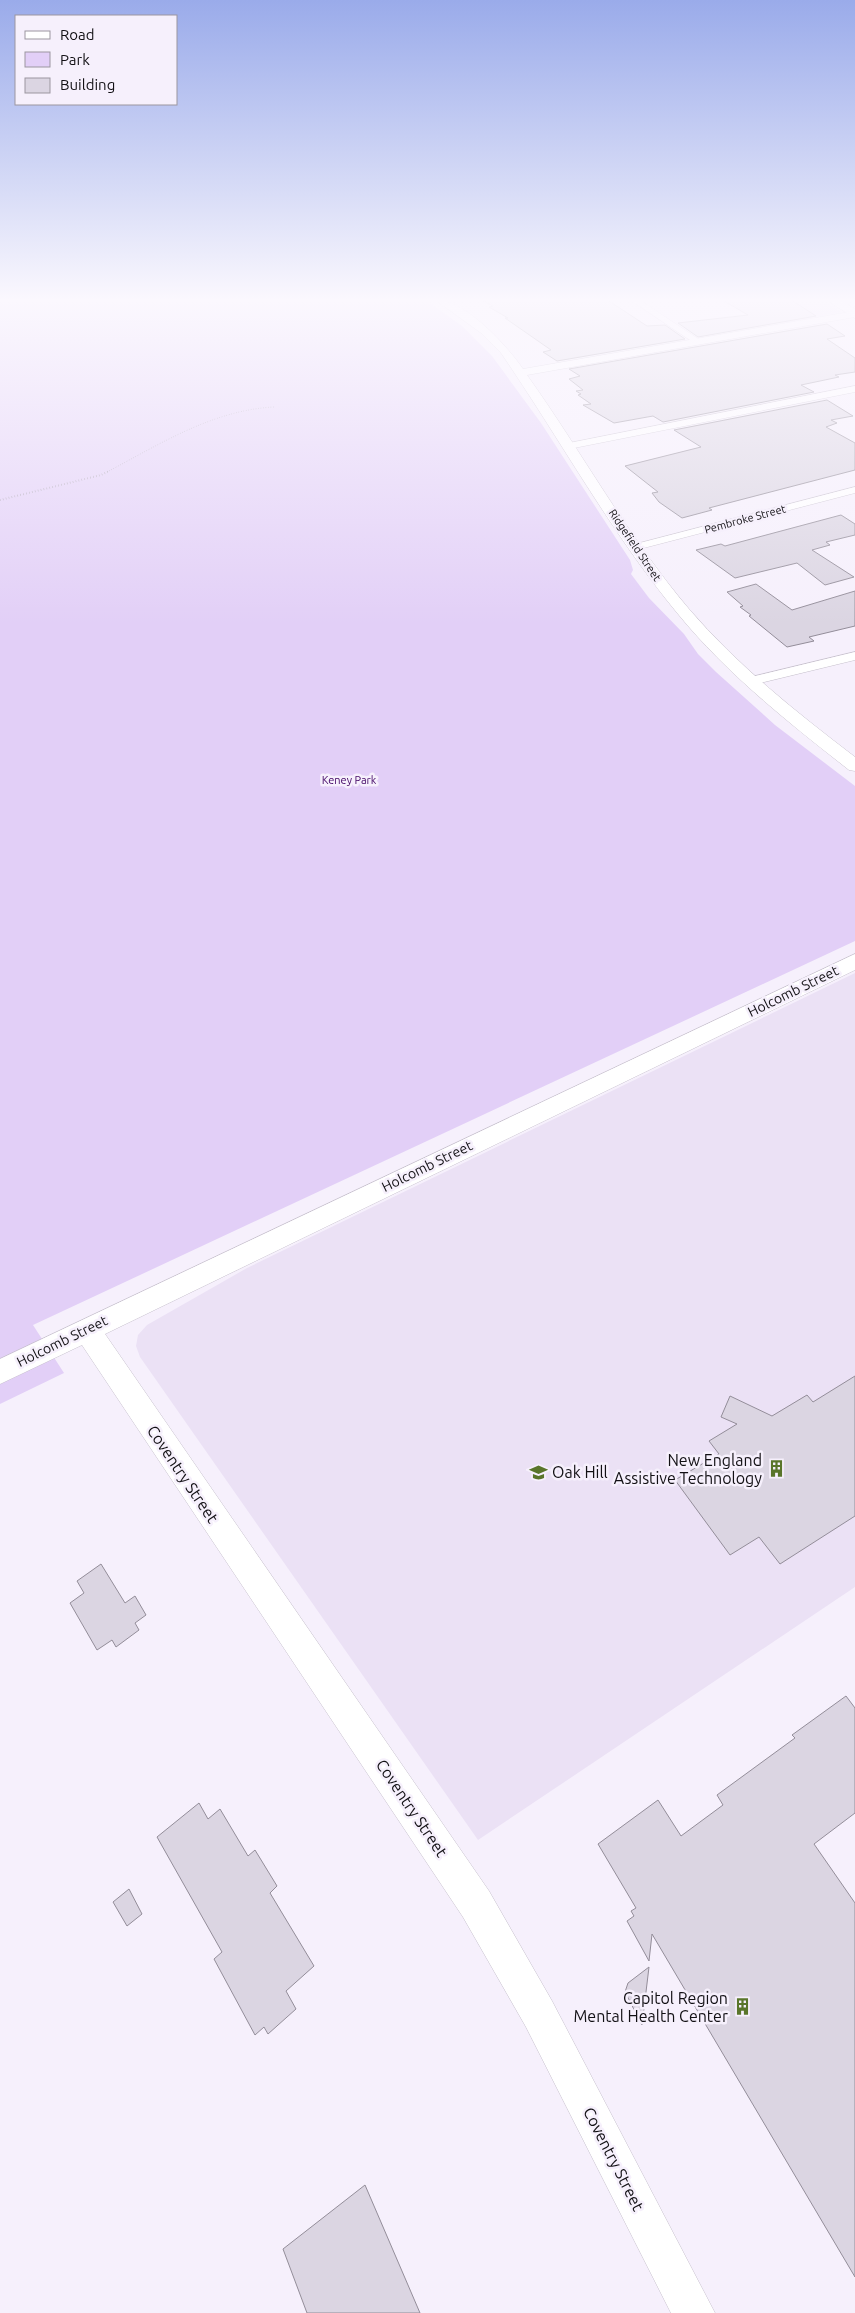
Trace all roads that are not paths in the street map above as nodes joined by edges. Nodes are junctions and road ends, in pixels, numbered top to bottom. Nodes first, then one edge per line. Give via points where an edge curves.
1 (544, 409) edge
2 (752, 409) edge
3 (569, 446) junction
4 (855, 490) edge
5 (636, 548) junction
6 (855, 656) edge
7 (752, 681) junction
8 (855, 766) edge
9 (855, 961) edge
10 (87, 1330) junction
11 (0, 1372) edge
12 (694, 2313) edge

1 - 3 street, Ridgefield Street
2 - 3 street
3 - 5 street, Ridgefield Street
4 - 5 street, Pembroke Street
5 - 7 street, Ridgefield Street via 684,613
6 - 7 street
7 - 8 street, Ridgefield Street
9 - 10 street, Holcomb Street
10 - 11 street, Holcomb Street
10 - 12 street, Coventry Street via 476,1904 540,2014

